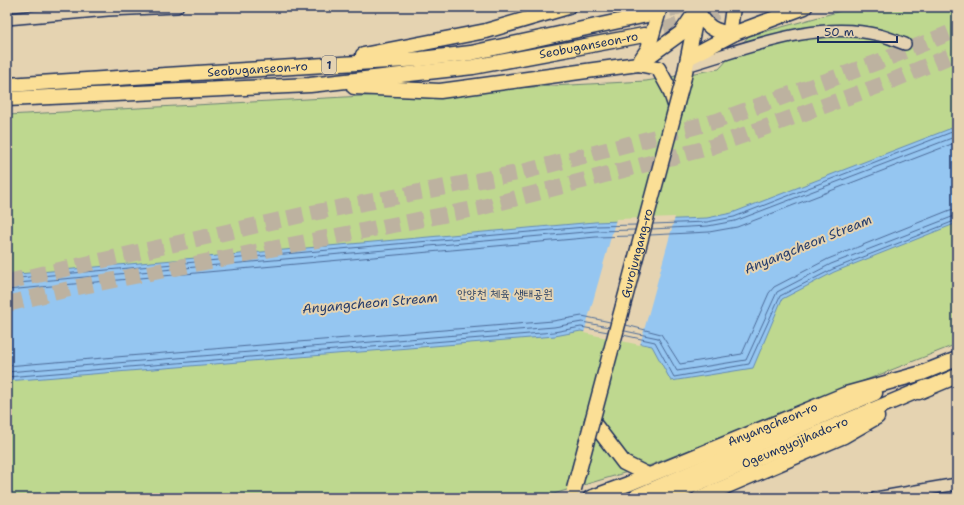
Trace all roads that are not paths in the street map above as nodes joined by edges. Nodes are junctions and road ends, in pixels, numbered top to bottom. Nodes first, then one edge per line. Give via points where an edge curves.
1 (177, 7) edge
2 (568, 7) edge
3 (660, 7) edge
4 (737, 7) edge
5 (805, 7) edge
6 (697, 8) edge
7 (108, 9) edge
8 (648, 15) tunnel mouth
9 (7, 19) edge
10 (735, 32) junction
11 (644, 35) tunnel mouth
12 (905, 44) dead end
13 (638, 64) junction
14 (305, 66) junction
15 (686, 67) junction
16 (7, 85) edge
17 (310, 85) junction
18 (7, 99) edge
19 (676, 108) junction
20 (957, 358) edge
21 (922, 373) junction
22 (957, 376) edge
23 (927, 387) junction
24 (592, 421) junction
25 (642, 473) junction
26 (628, 484) junction
27 (957, 484) edge
28 (573, 493) edge
29 (637, 496) dead end
30 (590, 498) edge
31 (619, 498) edge
32 (664, 498) edge
33 (700, 498) edge
34 (876, 498) edge

1 - 7 street
2 - 14 main road via 486,31
3 - 13 main road via 648,49
4 - 10 main road via 730,25 730,29
5 - 10 main road
6 - 10 main road via 709,27 715,31
6 - 13 main road via 681,33
6 - 15 main road, Gurojungang-ro
7 - 9 street
8 - 14 main road, Seobuganseon-ro / 1 via 471,53 421,59
10 - 15 main road
11 - 17 main road, Seobuganseon-ro / 1 via 473,66
12 - 15 street via 879,35 844,30 803,33
13 - 17 main road via 440,91
13 - 19 main road via 658,68
14 - 16 main road, Seobuganseon-ro / 1
15 - 19 main road, Gurojungang-ro, bridge
17 - 18 main road, Seobuganseon-ro / 1
19 - 24 main road, Gurojungang-ro, bridge
20 - 21 main road, Anyangcheon-ro
21 - 25 main road, Anyangcheon-ro via 846,394
21 - 29 main road, Ogeumgyojihado-ro
22 - 23 main road
23 - 32 main road, Ogeumgyojihado-ro
23 - 33 main road via 844,436
24 - 25 main road via 624,463
24 - 28 main road, Gurojungang-ro, bridge
25 - 26 main road, Anyangcheon-ro
26 - 30 main road, Anyangcheon-ro
26 - 31 main road
27 - 34 street

